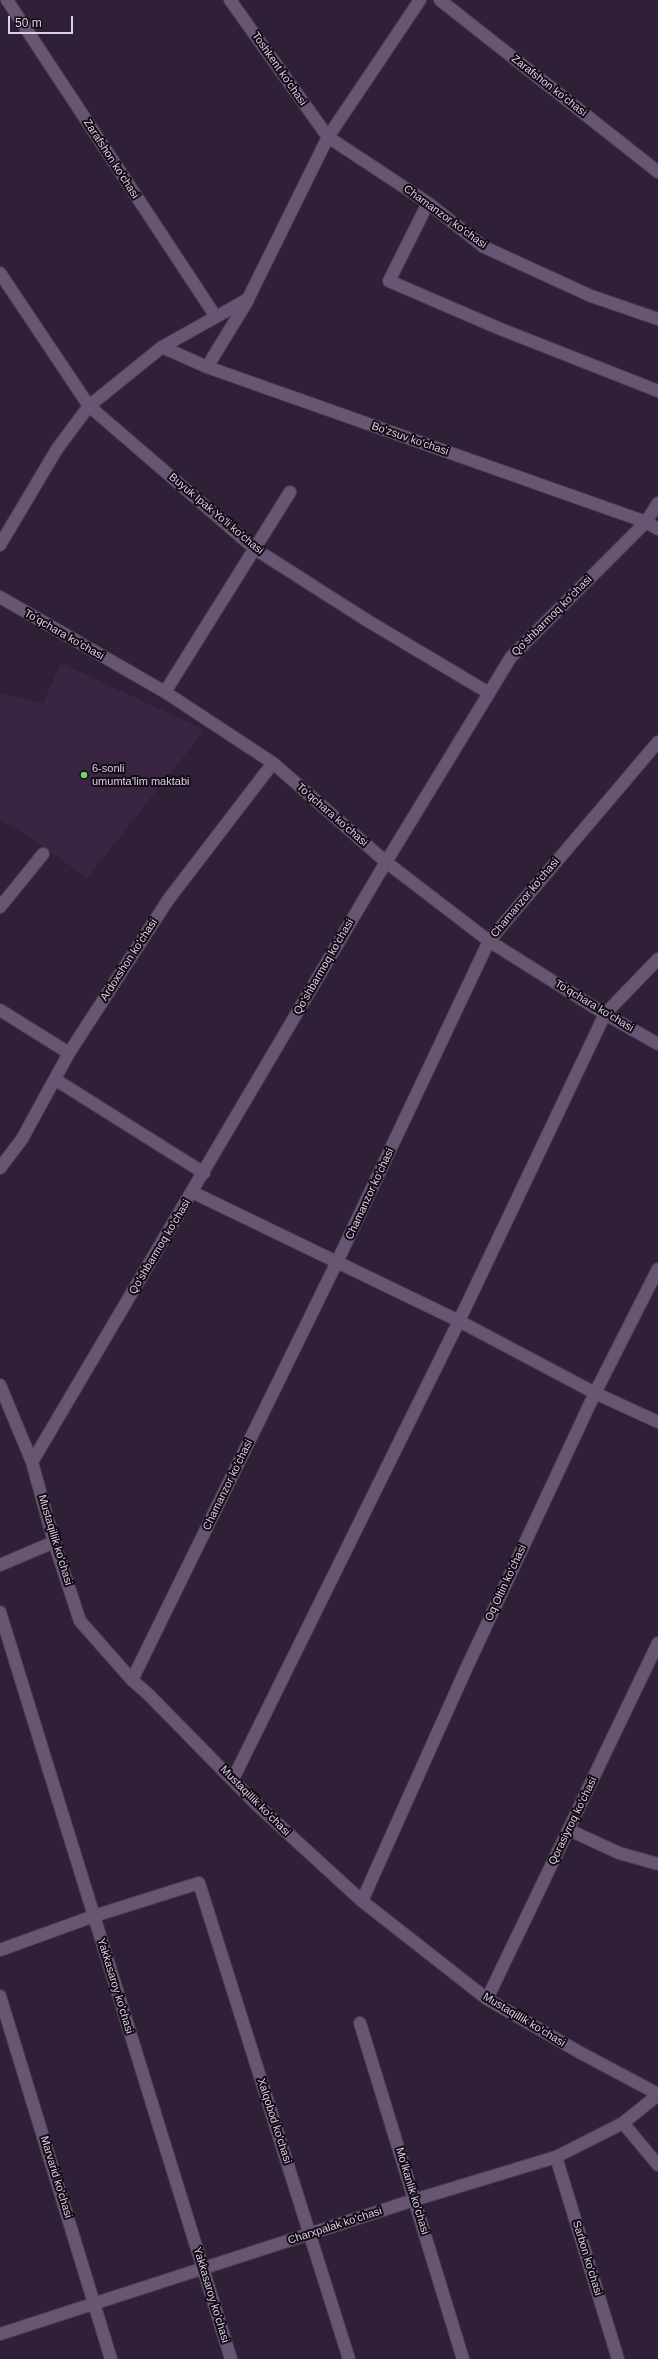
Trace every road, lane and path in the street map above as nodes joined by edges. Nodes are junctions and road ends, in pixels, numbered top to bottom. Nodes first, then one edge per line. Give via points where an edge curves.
1 (230, 0) edge
2 (420, 0) edge
3 (440, 0) edge
4 (5, 4) edge
5 (328, 137) junction
6 (658, 172) edge
7 (428, 203) junction
8 (0, 272) edge
9 (248, 299) junction
10 (216, 317) junction
11 (658, 319) edge
12 (162, 347) junction
13 (207, 368) junction
14 (658, 391) edge
15 (89, 406) junction
16 (290, 492) dead end
17 (658, 503) edge
18 (646, 522) junction
19 (658, 529) edge
20 (0, 545) edge
21 (255, 549) junction
22 (0, 597) edge
23 (165, 692) junction
24 (489, 693) junction
25 (658, 742) edge
26 (273, 763) junction
27 (43, 854) dead end
28 (386, 862) junction
29 (0, 907) edge
30 (489, 941) junction
31 (658, 959) edge
32 (0, 1010) edge
33 (605, 1014) junction
34 (658, 1044) edge
35 (69, 1053) junction
36 (56, 1080) junction
37 (0, 1168) edge
38 (204, 1173) junction
39 (192, 1192) junction
40 (337, 1262) junction
41 (658, 1269) edge
42 (459, 1321) junction
43 (0, 1385) edge
44 (595, 1393) junction
45 (658, 1422) edge
46 (32, 1462) junction
47 (54, 1542) junction
48 (0, 1565) edge
49 (0, 1612) edge
50 (658, 1643) edge
51 (132, 1680) junction
52 (233, 1779) junction
53 (569, 1830) junction
54 (658, 1864) edge
55 (362, 1901) junction
56 (94, 1916) junction
57 (0, 1950) edge
58 (0, 1996) edge
59 (487, 1999) junction
60 (360, 2023) dead end
61 (658, 2094) edge
62 (623, 2123) junction
63 (556, 2157) junction
64 (658, 2164) edge
65 (414, 2200) junction
66 (310, 2234) junction
67 (203, 2269) junction
68 (95, 2303) junction
69 (0, 2334) edge
70 (111, 2359) edge
71 (231, 2359) edge
72 (349, 2359) edge
73 (463, 2359) edge
74 (618, 2359) edge

1 - 5 street, Toshkent ko'chasi
2 - 5 street
3 - 6 street, Zarafshon ko'chasi
4 - 10 street, Zarafshon ko'chasi
5 - 7 street, Chamanzor ko'chasi
5 - 9 street
7 - 11 street, Chamanzor ko'chasi via 484,248 591,296
7 - 14 street via 389,281 498,328
8 - 15 street, Buyuk Ipak Yo'li ko'chasi
9 - 10 street
9 - 13 street
10 - 12 street
12 - 13 street, Bo'zsuv ko'chasi
12 - 15 street
13 - 18 street, Bo'zsuv ko'chasi
15 - 20 street via 57,449
15 - 21 street, Buyuk Ipak Yo'li ko'chasi
16 - 21 street
17 - 18 street, Qo'shbarmoq ko'chasi
18 - 19 street, Bo'zsuv ko'chasi
18 - 24 street, Qo'shbarmoq ko'chasi via 511,657
21 - 23 street
21 - 24 street, Buyuk Ipak Yo'li ko'chasi via 368,621
22 - 23 street, To'qchara ko'chasi
23 - 26 street, To'qchara ko'chasi
24 - 28 street, Qo'shbarmoq ko'chasi
25 - 30 street, Chamanzor ko'chasi
26 - 28 street, To'qchara ko'chasi
26 - 35 street, Ardoxshon ko'chasi via 168,900
27 - 29 street
28 - 30 street, To'qchara ko'chasi
28 - 38 street, Qo'shbarmoq ko'chasi
30 - 33 street, To'qchara ko'chasi
30 - 40 street, Chamanzor ko'chasi
31 - 33 street
32 - 35 street
33 - 34 street, To'qchara ko'chasi
33 - 42 street
35 - 36 street, Ardoxshon ko'chasi
36 - 37 street, Ardoxshon ko'chasi via 22,1139
36 - 38 street
38 - 39 street, Qo'shbarmoq ko'chasi
39 - 40 street
39 - 46 street, Qo'shbarmoq ko'chasi
40 - 42 street
40 - 51 street, Chamanzor ko'chasi
41 - 44 street, Oq Oltin ko'chasi
42 - 44 street
42 - 52 street
43 - 46 street, Mustaqillik ko'chasi
44 - 45 street
44 - 55 street, Oq Oltin ko'chasi via 466,1669
46 - 47 street, Mustaqillik ko'chasi
47 - 48 street
47 - 51 street, Mustaqillik ko'chasi via 80,1621
49 - 56 street, Yakkasaroy ko'chasi
50 - 53 street, Qorasiyroq ko'chasi
51 - 52 street, Mustaqillik ko'chasi
52 - 55 street, Mustaqillik ko'chasi via 256,1804
53 - 54 street via 619,1852
53 - 59 street, Qorasiyroq ko'chasi
55 - 59 street, Mustaqillik ko'chasi
56 - 57 street
56 - 66 street, Xalqobod ko'chasi via 199,1883
56 - 67 street, Yakkasaroy ko'chasi
58 - 68 street, Marvarid ko'chasi
59 - 61 street, Mustaqillik ko'chasi
60 - 65 street, Mo'lkanlik ko'chasi
61 - 62 street, Charxpalak ko'chasi
62 - 63 street, Charxpalak ko'chasi
62 - 64 street
63 - 65 street, Charxpalak ko'chasi
63 - 74 street, Sarbon ko'chasi
65 - 66 street, Charxpalak ko'chasi
65 - 73 street, Mo'lkanlik ko'chasi
66 - 67 street, Charxpalak ko'chasi
66 - 72 street, Xalqobod ko'chasi
67 - 68 street, Charxpalak ko'chasi
67 - 71 street, Yakkasaroy ko'chasi
68 - 69 street, Charxpalak ko'chasi
68 - 70 street, Marvarid ko'chasi

